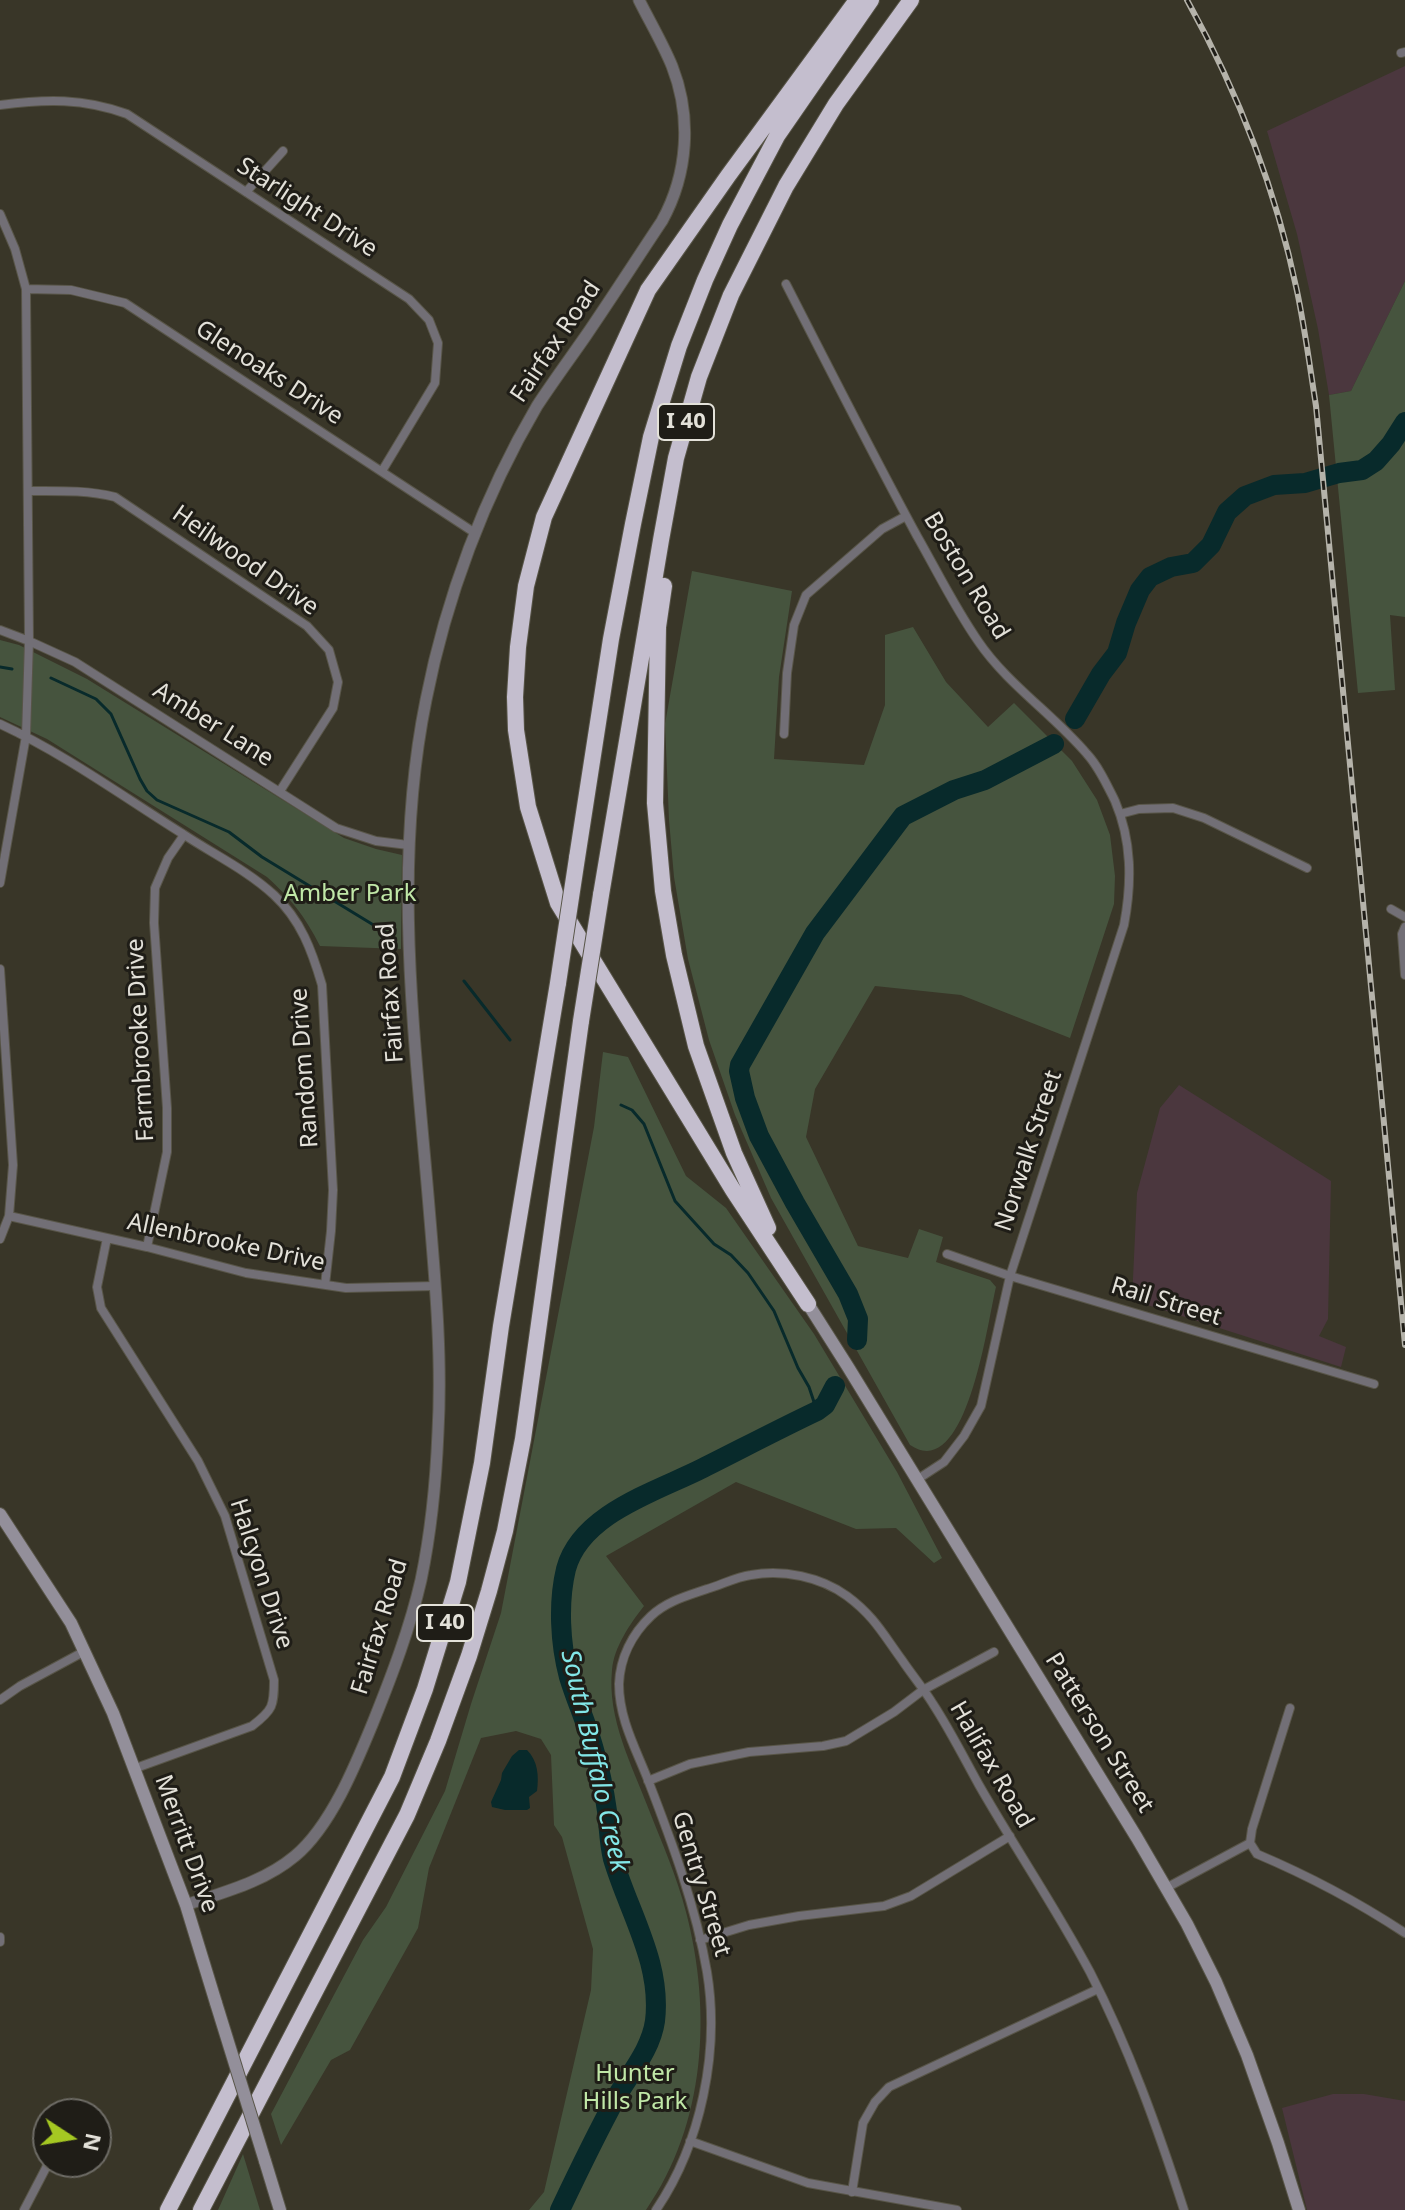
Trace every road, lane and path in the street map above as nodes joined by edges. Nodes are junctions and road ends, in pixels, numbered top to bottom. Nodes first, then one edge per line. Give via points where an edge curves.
1 (639, 0) edge
2 (857, 0) edge
3 (871, 0) edge
4 (911, 0) edge
5 (0, 105) edge
6 (283, 151) dead end
7 (246, 192) junction
8 (0, 214) edge
9 (786, 284) dead end
10 (26, 289) junction
11 (676, 458) junction
12 (382, 471) junction
13 (29, 491) junction
14 (906, 516) junction
15 (475, 533) junction
16 (0, 630) edge
17 (29, 641) junction
18 (0, 724) edge
19 (784, 734) dead end
20 (26, 736) junction
21 (280, 791) junction
22 (1120, 814) junction
23 (184, 835) junction
24 (408, 845) junction
25 (1307, 868) dead end
26 (0, 883) edge
27 (1391, 909) dead end
28 (1405, 917) edge
29 (1405, 927) edge
30 (0, 969) edge
31 (1405, 975) edge
32 (9, 1216) junction
33 (107, 1238) junction
34 (0, 1239) edge
35 (147, 1247) junction
36 (947, 1254) dead end
37 (1010, 1276) junction
38 (325, 1285) junction
39 (436, 1286) junction
40 (808, 1304) junction
41 (1374, 1384) dead end
42 (918, 1479) junction
43 (0, 1514) edge
44 (85, 1651) junction
45 (994, 1652) dead end
46 (622, 1661) joint
47 (923, 1690) junction
48 (0, 1700) edge
49 (1290, 1708) dead end
50 (136, 1768) junction
51 (648, 1781) junction
52 (1010, 1836) junction
53 (1250, 1843) junction
54 (1166, 1888) junction
55 (186, 1905) junction
56 (1405, 1933) edge
57 (700, 1940) junction
58 (1098, 1989) junction
59 (690, 2141) junction
60 (41, 2178) edge
61 (852, 2192) junction
62 (24, 2210) edge
63 (168, 2210) edge
64 (201, 2210) edge
65 (280, 2210) edge
66 (656, 2210) edge
67 (957, 2210) edge
68 (1184, 2210) edge
69 (1299, 2210) edge

1 - 15 street, Fairfax Road via 680,93 684,148 677,189 662,221 539,404
2 - 40 highway via 648,290 544,517 526,586 515,697 528,807 558,903
3 - 63 highway, I 40, bridge via 777,136 730,225 679,346 651,437 611,639 477,1493 458,1582 425,1689 392,1777
4 - 11 highway, I 40 via 836,104 779,199 731,295 699,377
5 - 7 street, Starlight Drive via 101,104 127,114
6 - 7 street
7 - 12 street, Starlight Drive via 409,299 429,320 438,343 435,383
8 - 10 street
9 - 14 street, Boston Road
10 - 12 street, Glenoaks Drive via 71,290 125,303
10 - 13 street
11 - 40 highway via 658,627 655,803 663,891 696,1046 740,1166
11 - 64 highway, I 40, bridge via 581,1021 518,1466 493,1576 469,1656 407,1815
12 - 15 street, Glenoaks Drive
13 - 17 street
13 - 21 street, Heilwood Drive via 115,497 307,626 329,650 338,682 333,708
14 - 19 street via 882,529 806,595 794,625
14 - 22 street, Boston Road via 979,643 1088,754
15 - 24 street, Fairfax Road via 426,700
16 - 17 street, Amber Lane
17 - 20 street
17 - 21 street, Amber Lane via 75,662
18 - 20 street, Random Drive
20 - 23 street, Random Drive
20 - 26 street
21 - 24 street, Amber Lane via 336,828
22 - 25 street via 1160,807 1185,812
22 - 37 street, Norwalk Street via 1130,858 1124,925
23 - 35 street, Farmbrooke Drive via 155,888 167,1152
23 - 38 street, Random Drive via 274,895 300,925 313,954 322,985 333,1190
24 - 39 street, Fairfax Road via 410,976
27 - 28 street
29 - 31 street
30 - 32 street via 13,1165
32 - 33 street, Allenbrooke Drive
32 - 34 street
33 - 35 street, Allenbrooke Drive
33 - 50 street, Halcyon Drive via 97,1287 101,1308 198,1461 225,1516 274,1680 268,1713 252,1726
35 - 38 street, Allenbrooke Drive via 246,1273
36 - 37 street, Rail Street
37 - 41 street, Rail Street
37 - 42 street, Norwalk Street via 981,1406 944,1462
38 - 39 street, Allenbrooke Drive
39 - 55 street, Fairfax Road via 440,1399 433,1496 420,1582 391,1679 337,1799 306,1846 261,1878
40 - 42 main road, Patterson Street
42 - 54 main road, Patterson Street
43 - 44 main road, Merritt Drive
44 - 48 street
44 - 50 main road, Merritt Drive
45 - 47 street
46 - 47 street, Halifax Road via 652,1615 675,1599 751,1575 790,1576 824,1582 874,1618
46 - 51 street, Gentry Street via 624,1720
47 - 51 street via 846,1741 749,1752 690,1764
47 - 52 street, Halifax Road
49 - 53 street
50 - 55 main road, Merritt Drive
51 - 57 street, Gentry Street
52 - 57 street via 911,1896 884,1906 749,1925
52 - 58 street, Halifax Road
53 - 54 street
53 - 56 street via 1257,1854 1337,1891
54 - 69 main road, Patterson Street via 1242,2043
55 - 65 main road, Merritt Drive, bridge
57 - 59 street, Gentry Street via 708,1977 709,2063
58 - 61 street via 889,2087 863,2123
58 - 68 street, Halifax Road via 1150,2110
59 - 61 street via 808,2183
59 - 66 street, Gentry Street via 671,2189
60 - 62 street
61 - 67 street

